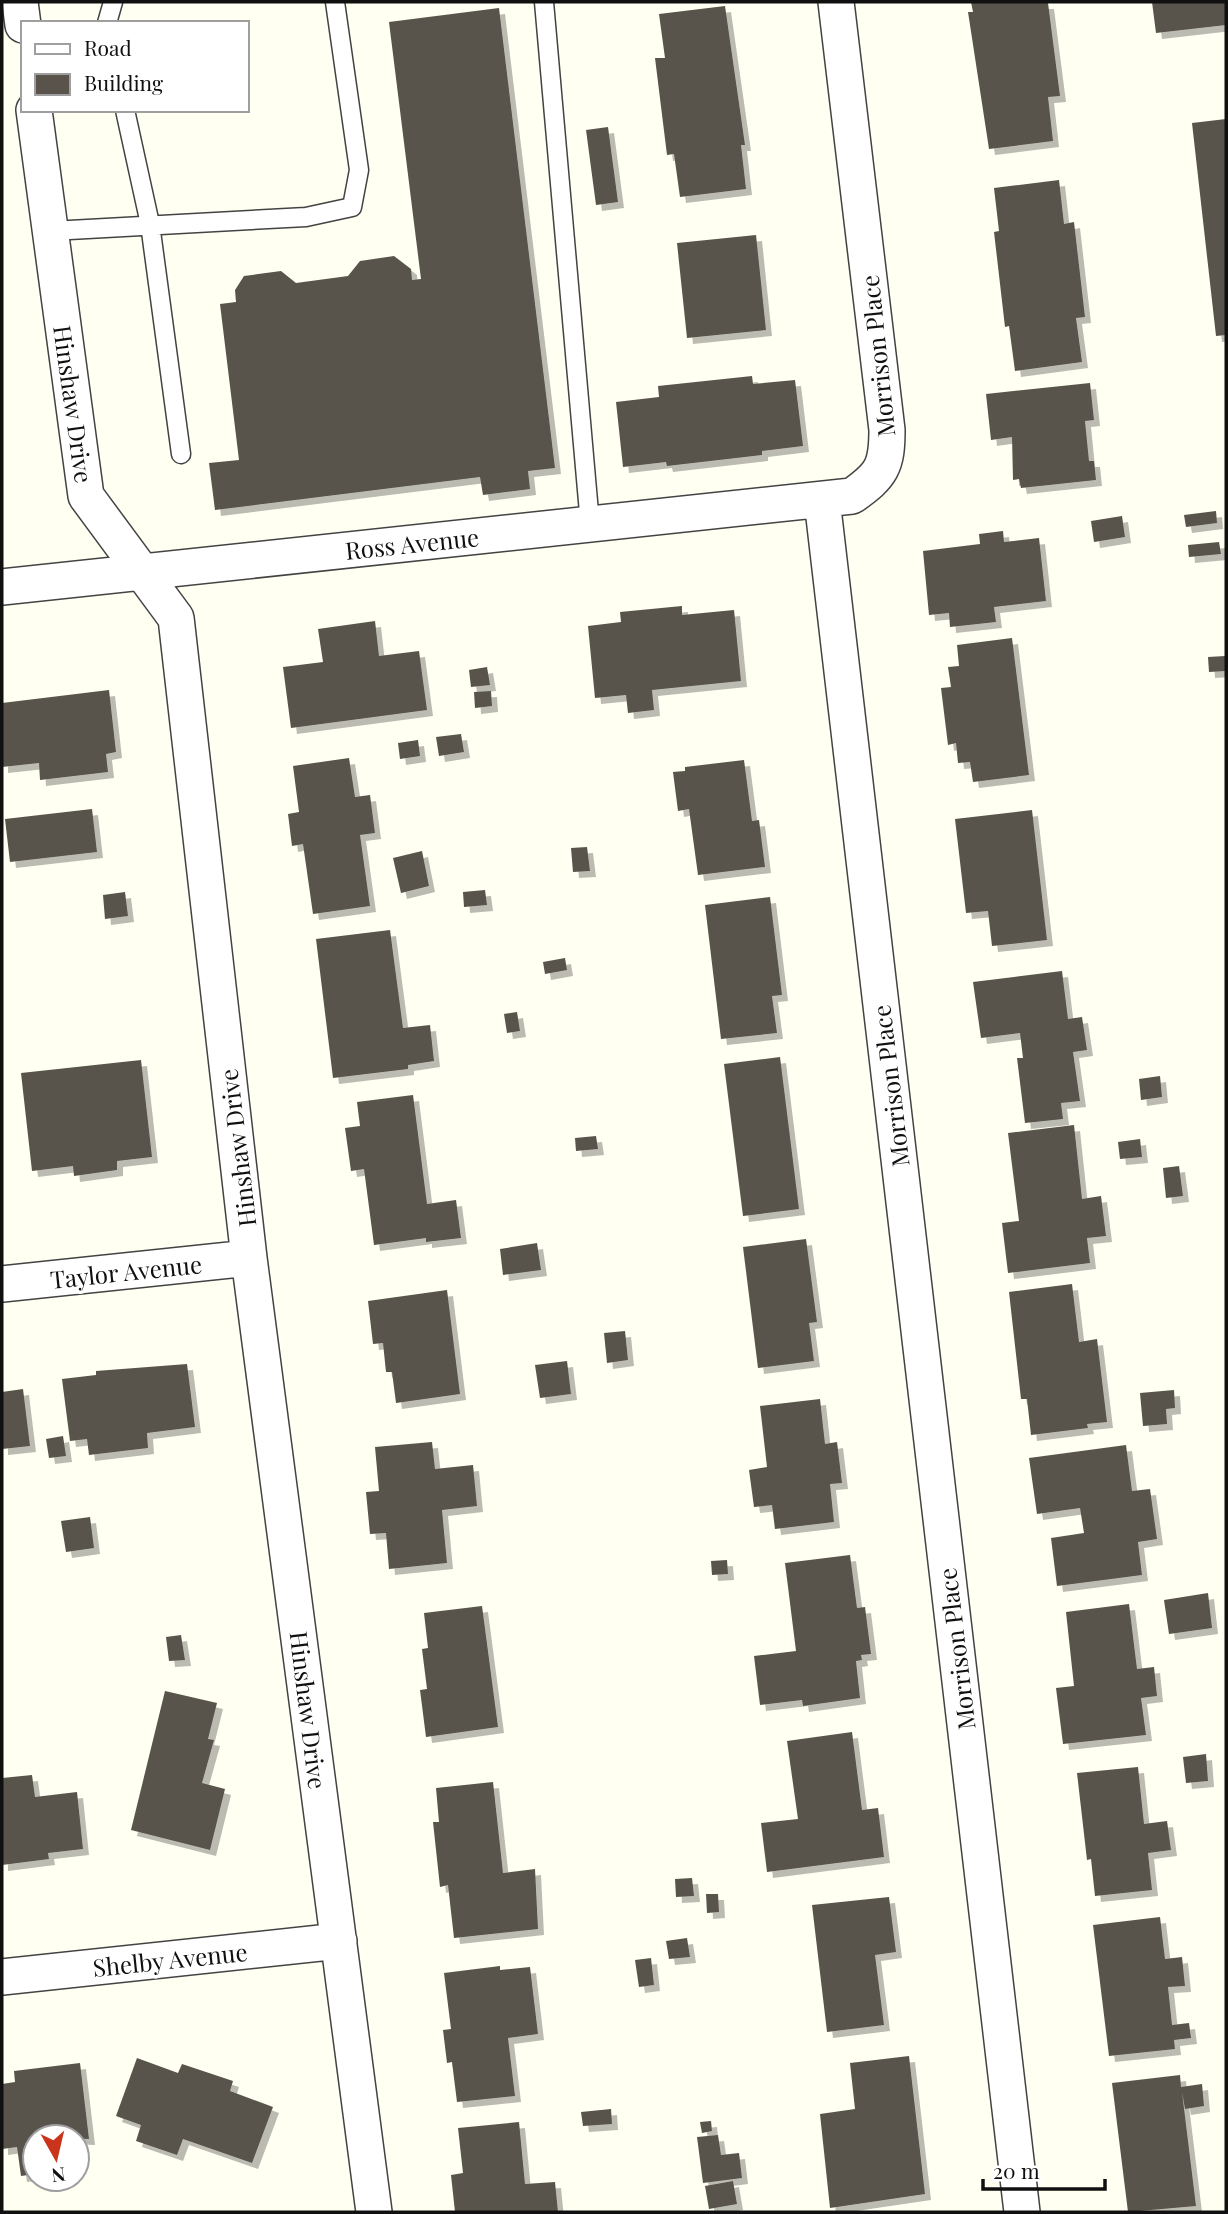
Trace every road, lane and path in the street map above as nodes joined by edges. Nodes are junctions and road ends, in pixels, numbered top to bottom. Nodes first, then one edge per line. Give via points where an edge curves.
1 (20, 2) edge
2 (113, 2) edge
3 (335, 2) edge
4 (544, 2) edge
5 (836, 2) edge
6 (22, 21) edge
7 (108, 21) edge
8 (34, 112) edge
9 (125, 112) edge
10 (150, 224) junction
11 (51, 231) junction
12 (181, 454) dead end
13 (822, 500) junction
14 (590, 524) junction
15 (142, 572) junction
16 (2, 587) edge
17 (249, 1258) junction
18 (2, 1284) edge
19 (339, 1941) junction
20 (2, 1977) edge
21 (374, 2212) edge
22 (1022, 2212) edge

1 - 6 street
2 - 7 lane
3 - 10 lane via 359,170 352,207 306,217
4 - 14 lane
5 - 13 street, Morrison Place via 887,457 876,480 852,496
8 - 11 street, Hinshaw Drive
9 - 10 lane
10 - 11 lane
10 - 12 lane
11 - 15 street, Hinshaw Drive via 86,496
13 - 14 street, Ross Avenue
13 - 22 street, Morrison Place
14 - 15 street, Ross Avenue
15 - 16 street, Ross Avenue
15 - 17 street, Hinshaw Drive via 176,618
17 - 18 street, Taylor Avenue
17 - 19 street, Hinshaw Drive
19 - 20 street, Shelby Avenue
19 - 21 street, Hinshaw Drive

